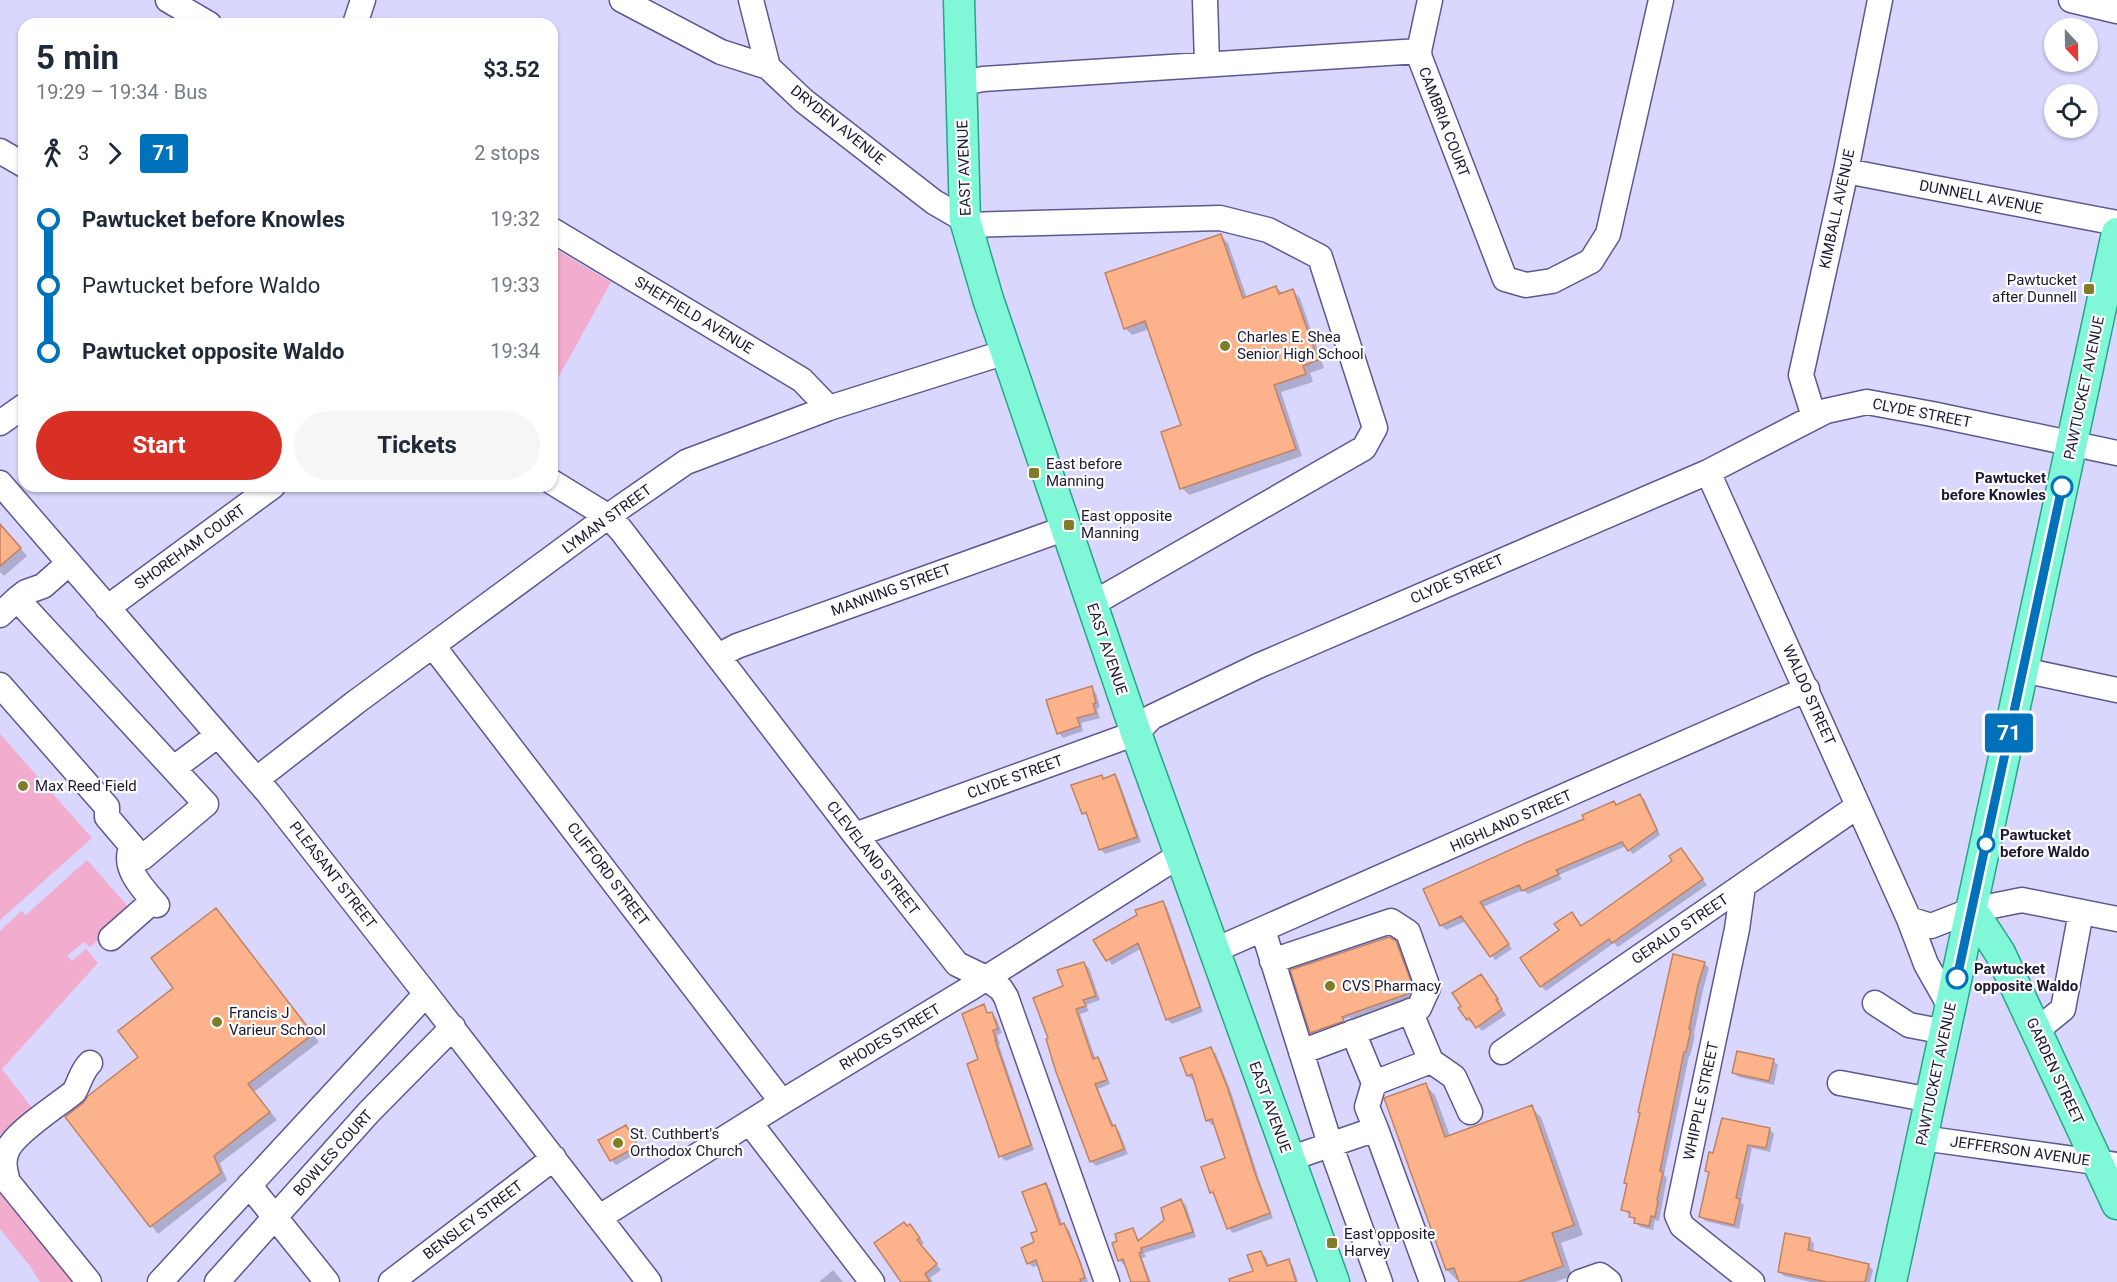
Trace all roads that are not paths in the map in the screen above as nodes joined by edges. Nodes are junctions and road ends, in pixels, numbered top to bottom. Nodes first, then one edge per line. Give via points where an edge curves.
1 (168, 0) edge
2 (363, 0) edge
3 (622, 0) edge
4 (751, 0) edge
5 (959, 0) edge
6 (1205, 0) edge
7 (1430, 0) edge
8 (1661, 0) edge
9 (1880, 0) edge
10 (2071, 0) edge
11 (2117, 11) edge
12 (199, 18) edge
13 (357, 18) edge
14 (1419, 51) junction
15 (1207, 63) junction
16 (768, 67) junction
17 (963, 83) junction
18 (0, 151) edge
19 (18, 162) edge
20 (1846, 171) junction
21 (966, 223) junction
22 (2117, 223) edge
23 (2117, 233) edge
24 (558, 234) edge
25 (1006, 351) junction
26 (829, 408) junction
27 (18, 410) edge
28 (1814, 417) junction
29 (0, 423) edge
30 (2072, 443) junction
31 (2117, 453) edge
32 (1708, 472) junction
33 (0, 483) edge
34 (558, 486) edge
35 (265, 492) edge
36 (609, 517) junction
37 (1066, 528) junction
38 (68, 564) junction
39 (1092, 604) junction
40 (8, 607) edge
41 (107, 608) junction
42 (433, 646) junction
43 (718, 656) junction
44 (2023, 669) junction
45 (0, 686) edge
46 (1807, 689) junction
47 (2117, 690) edge
48 (1136, 733) junction
49 (218, 735) junction
50 (174, 768) junction
51 (257, 779) junction
52 (1858, 806) junction
53 (855, 835) junction
54 (132, 847) junction
55 (1180, 855) junction
56 (1743, 886) junction
57 (1972, 910) junction
58 (2081, 912) junction
59 (1909, 919) junction
60 (2117, 919) edge
61 (1263, 930) junction
62 (111, 938) dead end
63 (1214, 951) junction
64 (1272, 961) junction
65 (986, 978) junction
66 (426, 993) junction
67 (1875, 1003) dead end
68 (1410, 1011) junction
69 (1948, 1020) junction
70 (453, 1027) junction
71 (2036, 1031) junction
72 (1353, 1032) junction
73 (1302, 1052) junction
74 (1502, 1052) dead end
75 (1431, 1061) junction
76 (90, 1063) dead end
77 (1374, 1083) junction
78 (1840, 1083) dead end
79 (1931, 1100) junction
80 (782, 1102) junction
81 (1470, 1112) dead end
82 (750, 1123) junction
83 (1376, 1129) junction
84 (1922, 1138) junction
85 (1330, 1144) junction
86 (554, 1158) junction
87 (1289, 1159) junction
88 (2108, 1164) edge
89 (249, 1185) junction
90 (2117, 1204) edge
91 (600, 1217) junction
92 (275, 1219) junction
93 (1894, 1280) edge
94 (89, 1282) edge
95 (160, 1282) edge
96 (217, 1282) edge
97 (327, 1282) edge
98 (391, 1282) edge
99 (649, 1282) edge
100 (872, 1282) edge
101 (1107, 1282) edge
102 (1334, 1282) edge
103 (1380, 1282) edge
104 (1432, 1282) edge
105 (1580, 1282) edge
106 (1609, 1282) edge
107 (1752, 1282) edge

1 - 12 street
2 - 13 street
3 - 16 street via 721,52
4 - 16 street
5 - 17 main road, EAST AVENUE
6 - 15 street
7 - 14 street
8 - 14 street, CAMBRIA COURT via 1608,234 1591,261 1552,281 1526,285 1505,279
9 - 20 street, KIMBALL AVENUE
10 - 11 street
14 - 15 street, CAMBRIA COURT
15 - 17 street, CAMBRIA COURT
16 - 21 street, DRYDEN AVENUE via 804,101
17 - 21 main road, EAST AVENUE
18 - 19 street
20 - 22 street, DUNNELL AVENUE
20 - 28 street, KIMBALL AVENUE via 1801,375
21 - 25 main road, EAST AVENUE
21 - 39 street via 1220,218 1268,230 1320,257 1330,282 1376,428 1364,448
23 - 30 main road, PAWTUCKET AVENUE
24 - 26 street, SHEFFIELD AVENUE via 802,380
25 - 26 street, LYMAN STREET
25 - 37 main road, EAST AVENUE
26 - 36 street, LYMAN STREET via 686,462
27 - 29 street
28 - 30 street, CLYDE STREET via 1867,402
28 - 32 street, CLYDE STREET
30 - 31 street, CLYDE STREET
30 - 44 main road, PAWTUCKET AVENUE
32 - 46 street, WALDO STREET
32 - 48 street, CLYDE STREET via 1258,666 1152,717
33 - 38 street, PLEASANT STREET
34 - 36 street, CLEVELAND STREET
35 - 41 street, SHOREHAM COURT
36 - 42 street, LYMAN STREET
36 - 43 street, CLEVELAND STREET
37 - 39 main road, EAST AVENUE
37 - 43 street, MANNING STREET
38 - 40 street via 43,586 26,592
38 - 41 street, PLEASANT STREET
39 - 48 main road, EAST AVENUE
40 - 50 street
41 - 49 street, PLEASANT STREET
42 - 51 street, LYMAN STREET
42 - 80 street, CLIFFORD STREET
43 - 53 street, CLEVELAND STREET
44 - 47 street
44 - 57 main road, PAWTUCKET AVENUE
45 - 54 street via 107,807 107,817
46 - 52 street, WALDO STREET
46 - 61 street, HIGHLAND STREET
48 - 53 street, CLYDE STREET
48 - 55 main road, EAST AVENUE
49 - 50 street
49 - 51 street, PLEASANT STREET
50 - 54 street via 206,804 142,858
51 - 66 street, PLEASANT STREET
52 - 56 street, GERALD STREET
52 - 59 street, WALDO STREET
53 - 65 street, CLEVELAND STREET via 957,964
54 - 62 street via 129,863 155,903
55 - 63 main road, EAST AVENUE
55 - 65 street, RHODES STREET
56 - 74 street, GERALD STREET
56 - 107 street, WHIPPLE STREET via 1677,1215 1682,1226
57 - 58 street via 2022,900
57 - 59 street via 1931,926
57 - 69 main road, PAWTUCKET AVENUE
57 - 71 main road, GARDEN STREET via 2000,953
58 - 60 street
58 - 71 street via 2063,1009
59 - 69 street, WALDO STREET
61 - 63 street, HIGHLAND STREET
61 - 64 street
63 - 87 main road, EAST AVENUE
64 - 68 street via 1390,921 1408,932 1428,988 1419,1008
64 - 73 street
65 - 80 street, RHODES STREET
65 - 101 street, CLEVELAND STREET via 1006,997
66 - 70 street, PLEASANT STREET
66 - 89 street
67 - 69 street via 1909,1024
68 - 72 street
68 - 75 street
69 - 79 main road, PAWTUCKET AVENUE
70 - 86 street, PLEASANT STREET
70 - 92 street, BOWLES COURT via 369,1112
71 - 88 main road, GARDEN STREET
72 - 73 street
72 - 77 street
73 - 85 street
75 - 77 street
75 - 81 street via 1454,1077
76 - 94 street via 83,1069 74,1092 19,1136 8,1149 4,1163 8,1182
77 - 83 street via 1367,1107
78 - 79 street
79 - 84 main road, PAWTUCKET AVENUE
80 - 82 street, RHODES STREET
82 - 91 street, RHODES STREET
82 - 100 street
83 - 85 street
83 - 104 street
84 - 88 street, JEFFERSON AVENUE
84 - 93 main road, PAWTUCKET AVENUE
85 - 87 street
85 - 103 street
86 - 91 street, PLEASANT STREET
86 - 98 street, BENSLEY STREET
87 - 102 main road, EAST AVENUE
88 - 90 main road, GARDEN STREET
89 - 92 street
89 - 95 street
91 - 99 street, PLEASANT STREET
92 - 96 street, BOWLES COURT
92 - 97 street
105 - 106 street via 1600,1275

